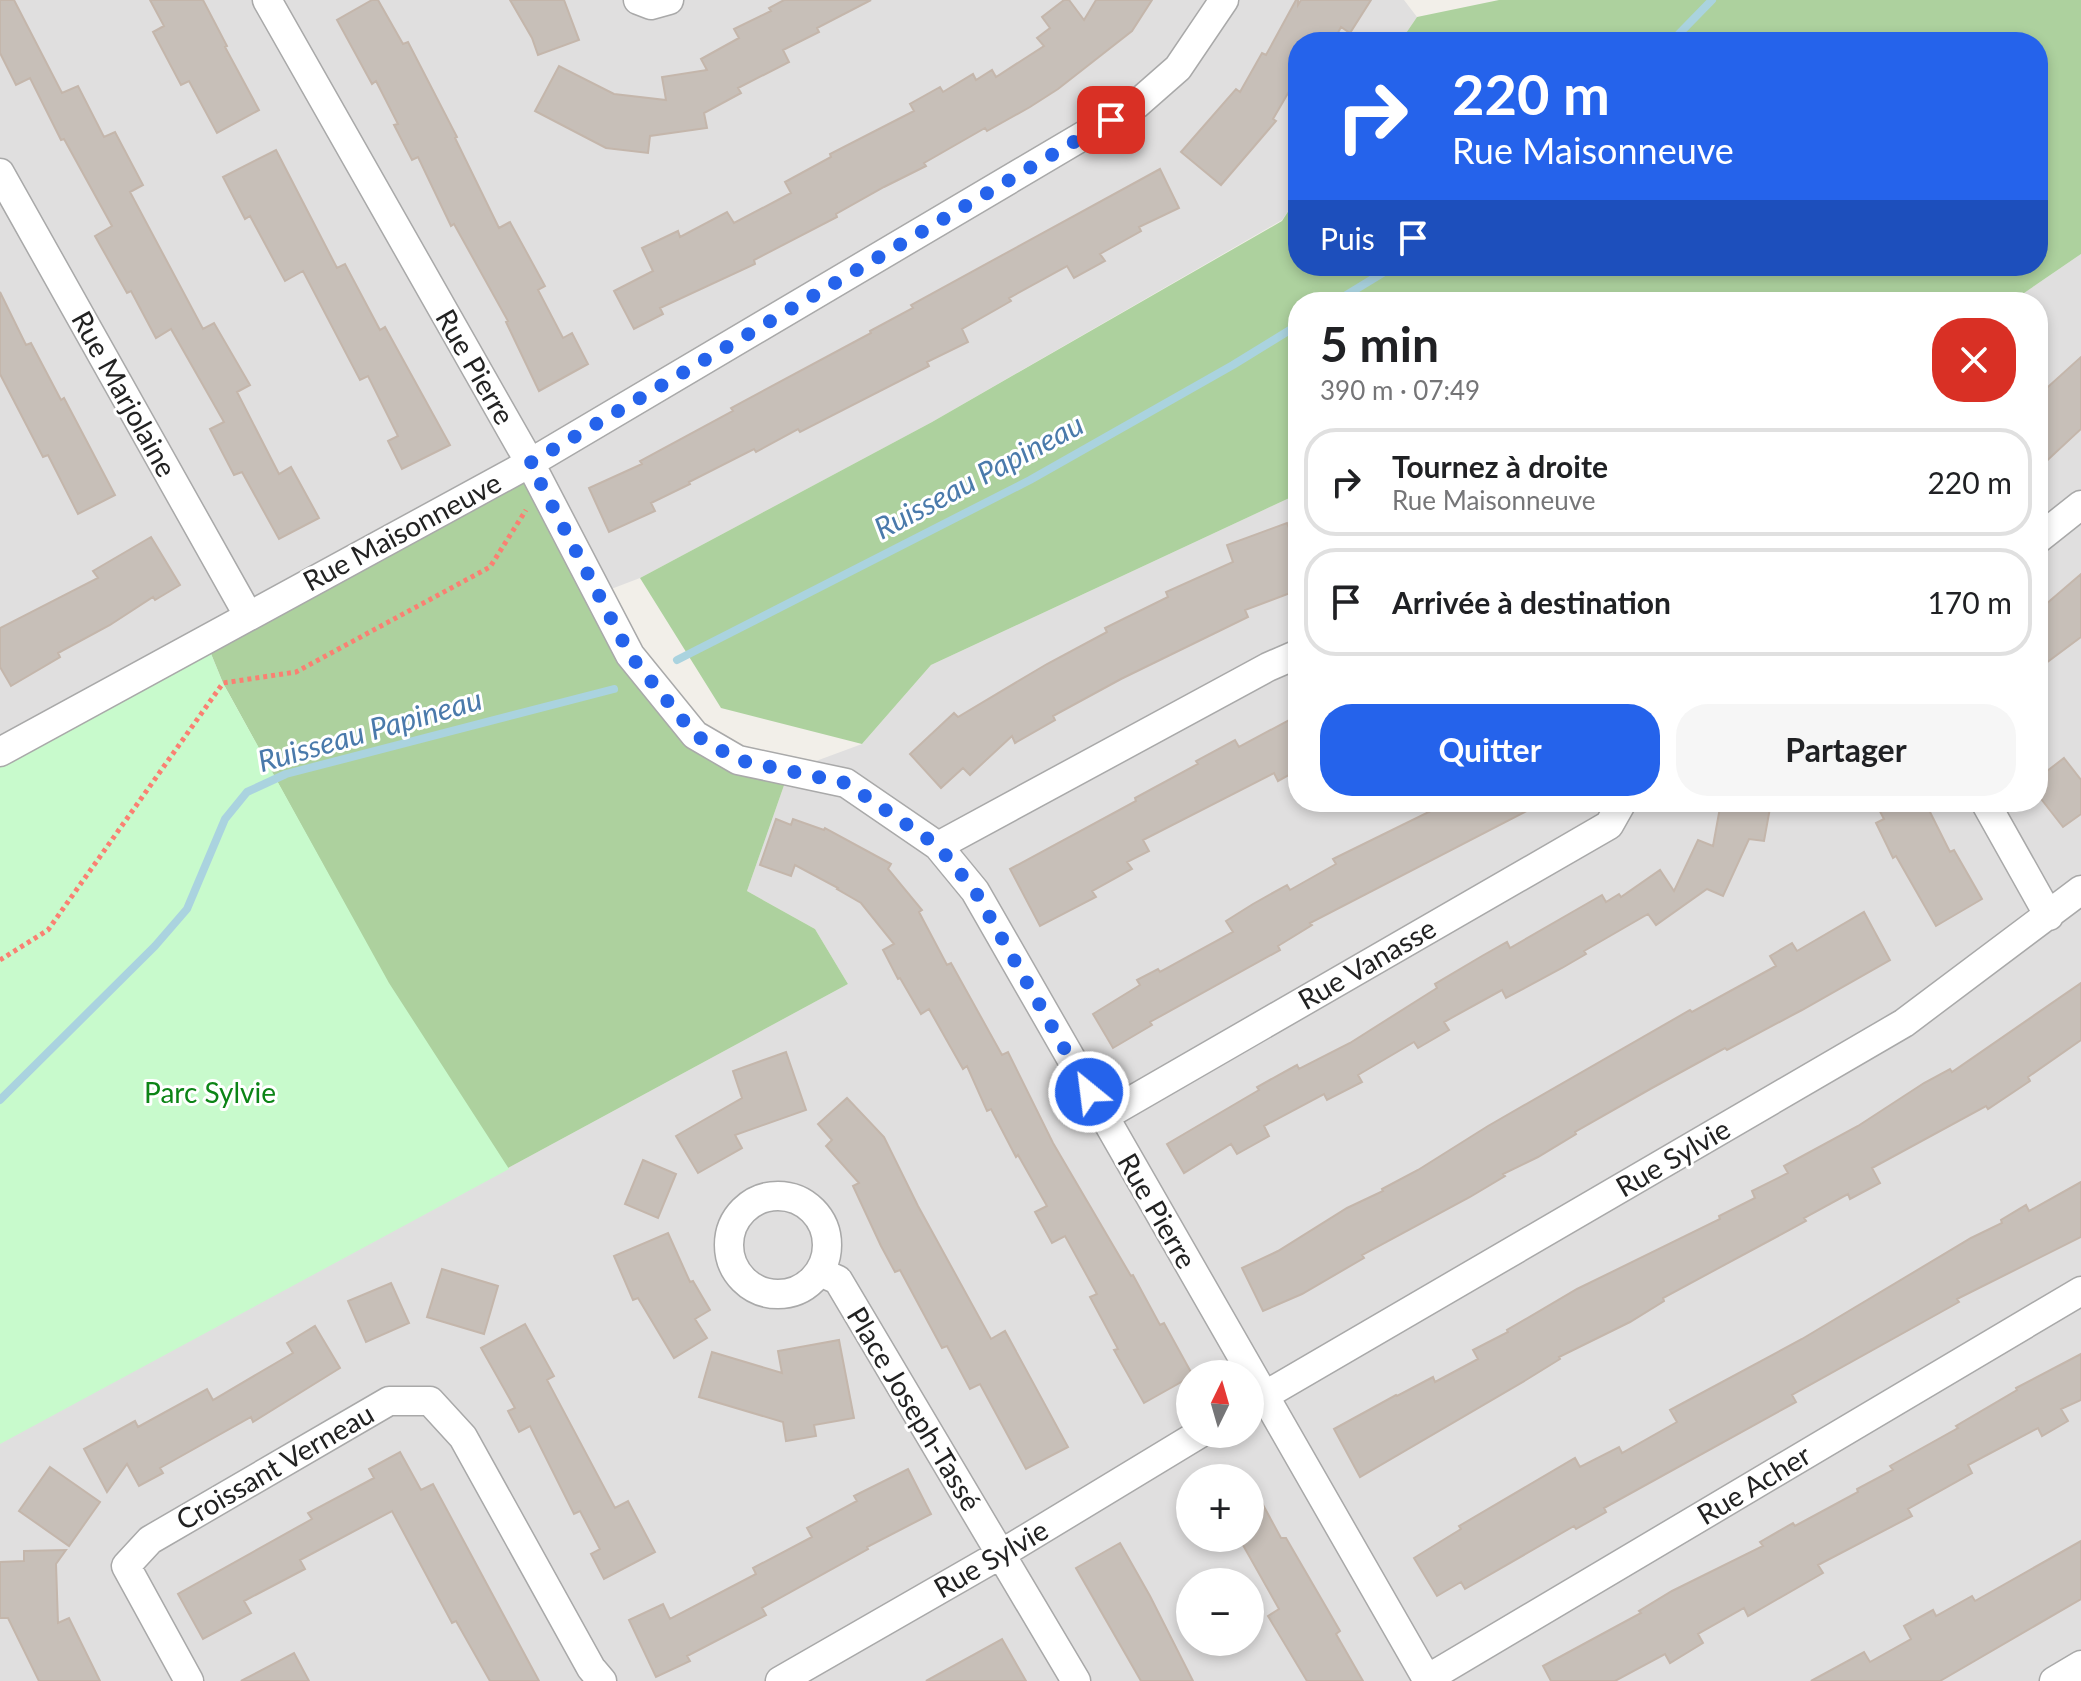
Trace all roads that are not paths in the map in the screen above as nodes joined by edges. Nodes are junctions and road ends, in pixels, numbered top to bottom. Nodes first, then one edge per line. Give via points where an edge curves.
1 (267, 0) edge
2 (638, 0) edge
3 (669, 0) edge
4 (1224, 0) edge
5 (0, 173) edge
6 (535, 474) junction
7 (2081, 505) edge
8 (2048, 531) edge
9 (248, 615) junction
10 (1288, 658) edge
11 (0, 752) edge
12 (1616, 812) edge
13 (1991, 812) edge
14 (938, 846) junction
15 (2081, 890) edge
16 (2049, 916) junction
17 (1103, 1117) junction
18 (820, 1272) dead end
19 (2081, 1291) edge
20 (1234, 1360) edge
21 (1264, 1395) edge
22 (1264, 1413) edge
23 (1176, 1448) edge
24 (1001, 1554) junction
25 (2081, 1665) edge
26 (1427, 1680) edge
27 (189, 1681) edge
28 (602, 1681) edge
29 (780, 1681) edge
30 (1076, 1681) edge
31 (2054, 1681) edge

1 - 6 street, Rue Pierre
2 - 3 street via 651,5
4 - 6 street, Rue Maisonneuve via 1178,68 1137,104
5 - 9 street, Rue Marjolaine
6 - 9 street, Rue Maisonneuve
6 - 14 street, Rue Pierre via 630,655 695,735 738,760 846,783
7 - 8 street
9 - 11 street, Rue Maisonneuve
10 - 14 street
12 - 17 street, Rue Vanasse via 1609,825
13 - 16 street
14 - 17 street, Rue Pierre via 975,891
15 - 16 street, Rue Sylvie
16 - 21 street, Rue Sylvie via 1904,1023
17 - 20 street, Rue Pierre
18 - 24 street, Place Joseph-Tassé via 838,1280
19 - 26 street, Rue Acher
22 - 26 street, Rue Pierre
23 - 24 street, Rue Sylvie
24 - 29 street, Rue Sylvie
24 - 30 street, Place Joseph-Tassé
25 - 31 street
27 - 28 street, Croissant Verneau via 126,1566 150,1540 389,1401 430,1401 463,1437

